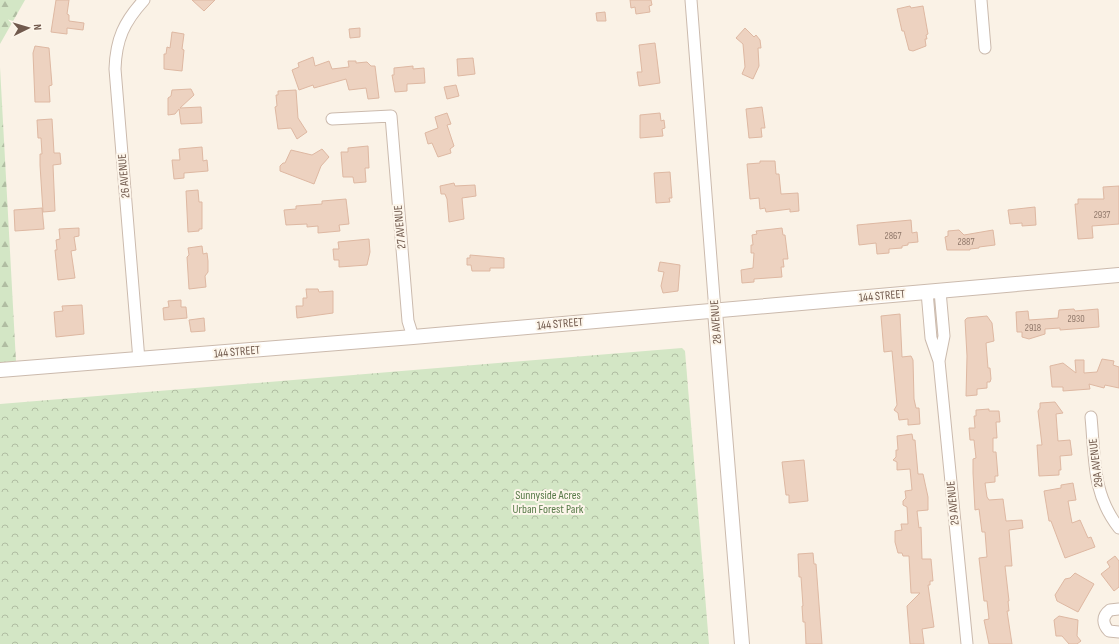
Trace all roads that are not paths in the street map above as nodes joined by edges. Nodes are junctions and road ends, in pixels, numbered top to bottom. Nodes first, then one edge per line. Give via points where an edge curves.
1 (144, 0) edge
2 (691, 0) edge
3 (981, 0) edge
4 (985, 48) dead end
5 (332, 119) dead end
6 (1119, 275) edge
7 (934, 292) junction
8 (715, 311) junction
9 (413, 337) junction
10 (139, 360) junction
11 (0, 370) edge
12 (1091, 417) dead end
13 (1119, 528) edge
14 (1119, 609) edge
15 (1119, 632) edge
16 (742, 644) edge
17 (967, 644) edge

1 - 10 street, 26 AVENUE via 123,28 116,49 115,69
2 - 8 street, 28 AVENUE
3 - 4 street
5 - 9 street, 27 AVENUE via 391,116 408,321
6 - 7 street, 144 STREET
7 - 8 street, 144 STREET
7 - 17 street, 29 AVENUE via 931,338 939,361
8 - 9 street, 144 STREET
8 - 16 street, 28 AVENUE
9 - 10 street, 144 STREET
10 - 11 street, 144 STREET
12 - 13 street, 29A AVENUE via 1101,500
14 - 15 street via 1110,610 1103,620 1109,631

